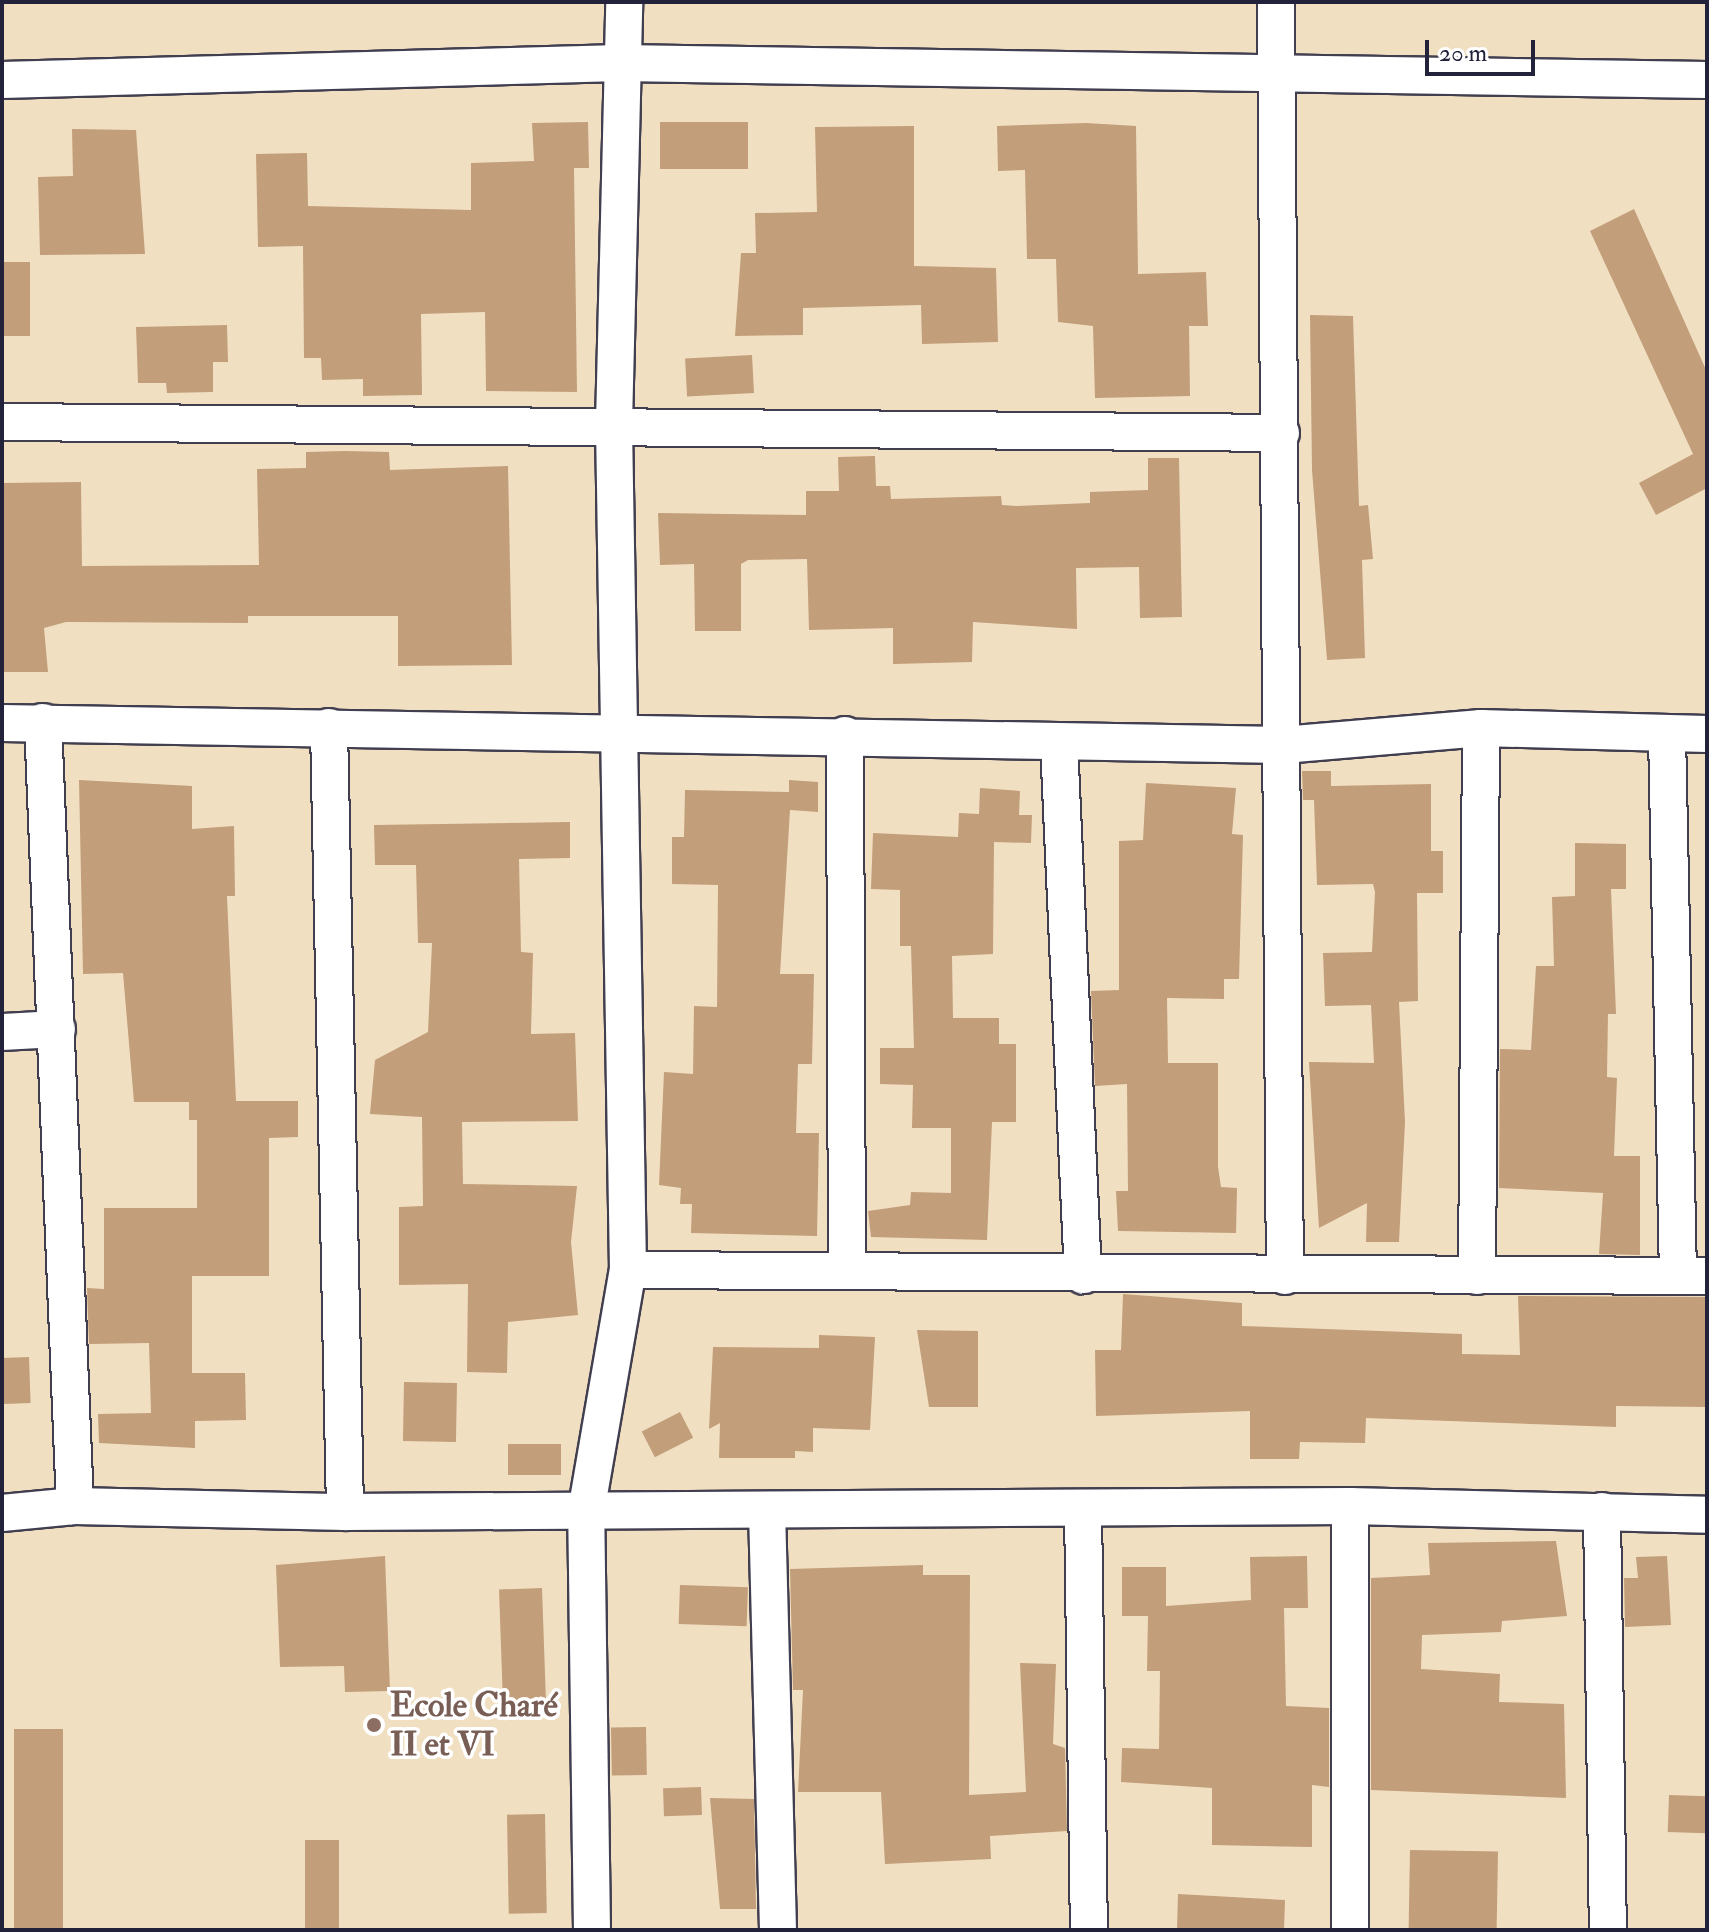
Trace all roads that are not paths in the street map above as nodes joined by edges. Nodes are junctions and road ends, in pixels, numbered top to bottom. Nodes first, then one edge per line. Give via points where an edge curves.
1 (624, 2) edge
2 (1276, 2) edge
3 (620, 63) junction
4 (1276, 76) junction
5 (2, 80) edge
6 (1707, 80) edge
7 (2, 422) edge
8 (614, 424) junction
9 (1281, 433) junction
10 (43, 722) junction
11 (2, 723) edge
12 (329, 727) junction
13 (1481, 728) junction
14 (1667, 733) junction
15 (619, 734) junction
16 (1707, 734) edge
17 (845, 735) junction
18 (1059, 743) junction
19 (1283, 745) junction
20 (57, 1029) junction
21 (2, 1032) edge
22 (628, 1270) junction
23 (847, 1271) junction
24 (1083, 1275) junction
25 (1692, 1275) edge
26 (1285, 1276) junction
27 (1477, 1276) junction
28 (75, 1506) junction
29 (1350, 1506) junction
30 (1083, 1508) junction
31 (767, 1510) junction
32 (1602, 1511) junction
33 (345, 1512) junction
34 (586, 1512) junction
35 (2, 1513) edge
36 (1707, 1515) edge
37 (592, 1930) edge
38 (778, 1930) edge
39 (1089, 1930) edge
40 (1350, 1930) edge
41 (1608, 1930) edge

1 - 3 street
2 - 4 street
3 - 4 street
3 - 5 street
3 - 8 street
4 - 6 street
4 - 9 street
7 - 8 street
8 - 9 street
8 - 15 street
9 - 19 street
10 - 11 street
10 - 12 street
10 - 20 street
12 - 15 street
12 - 33 street
13 - 14 street
13 - 19 street
13 - 27 street
14 - 16 street
14 - 25 street
15 - 17 street
15 - 22 street
17 - 18 street
17 - 23 street
18 - 19 street
18 - 24 street
19 - 26 street
20 - 21 street
20 - 28 street
22 - 23 street
22 - 34 street
23 - 24 street
24 - 26 street
25 - 27 street
26 - 27 street
28 - 33 street
28 - 35 street
29 - 30 street
29 - 32 street
29 - 40 street
30 - 31 street
30 - 39 street
31 - 34 street
31 - 38 street
32 - 36 street
32 - 41 street
33 - 34 street
34 - 37 street

